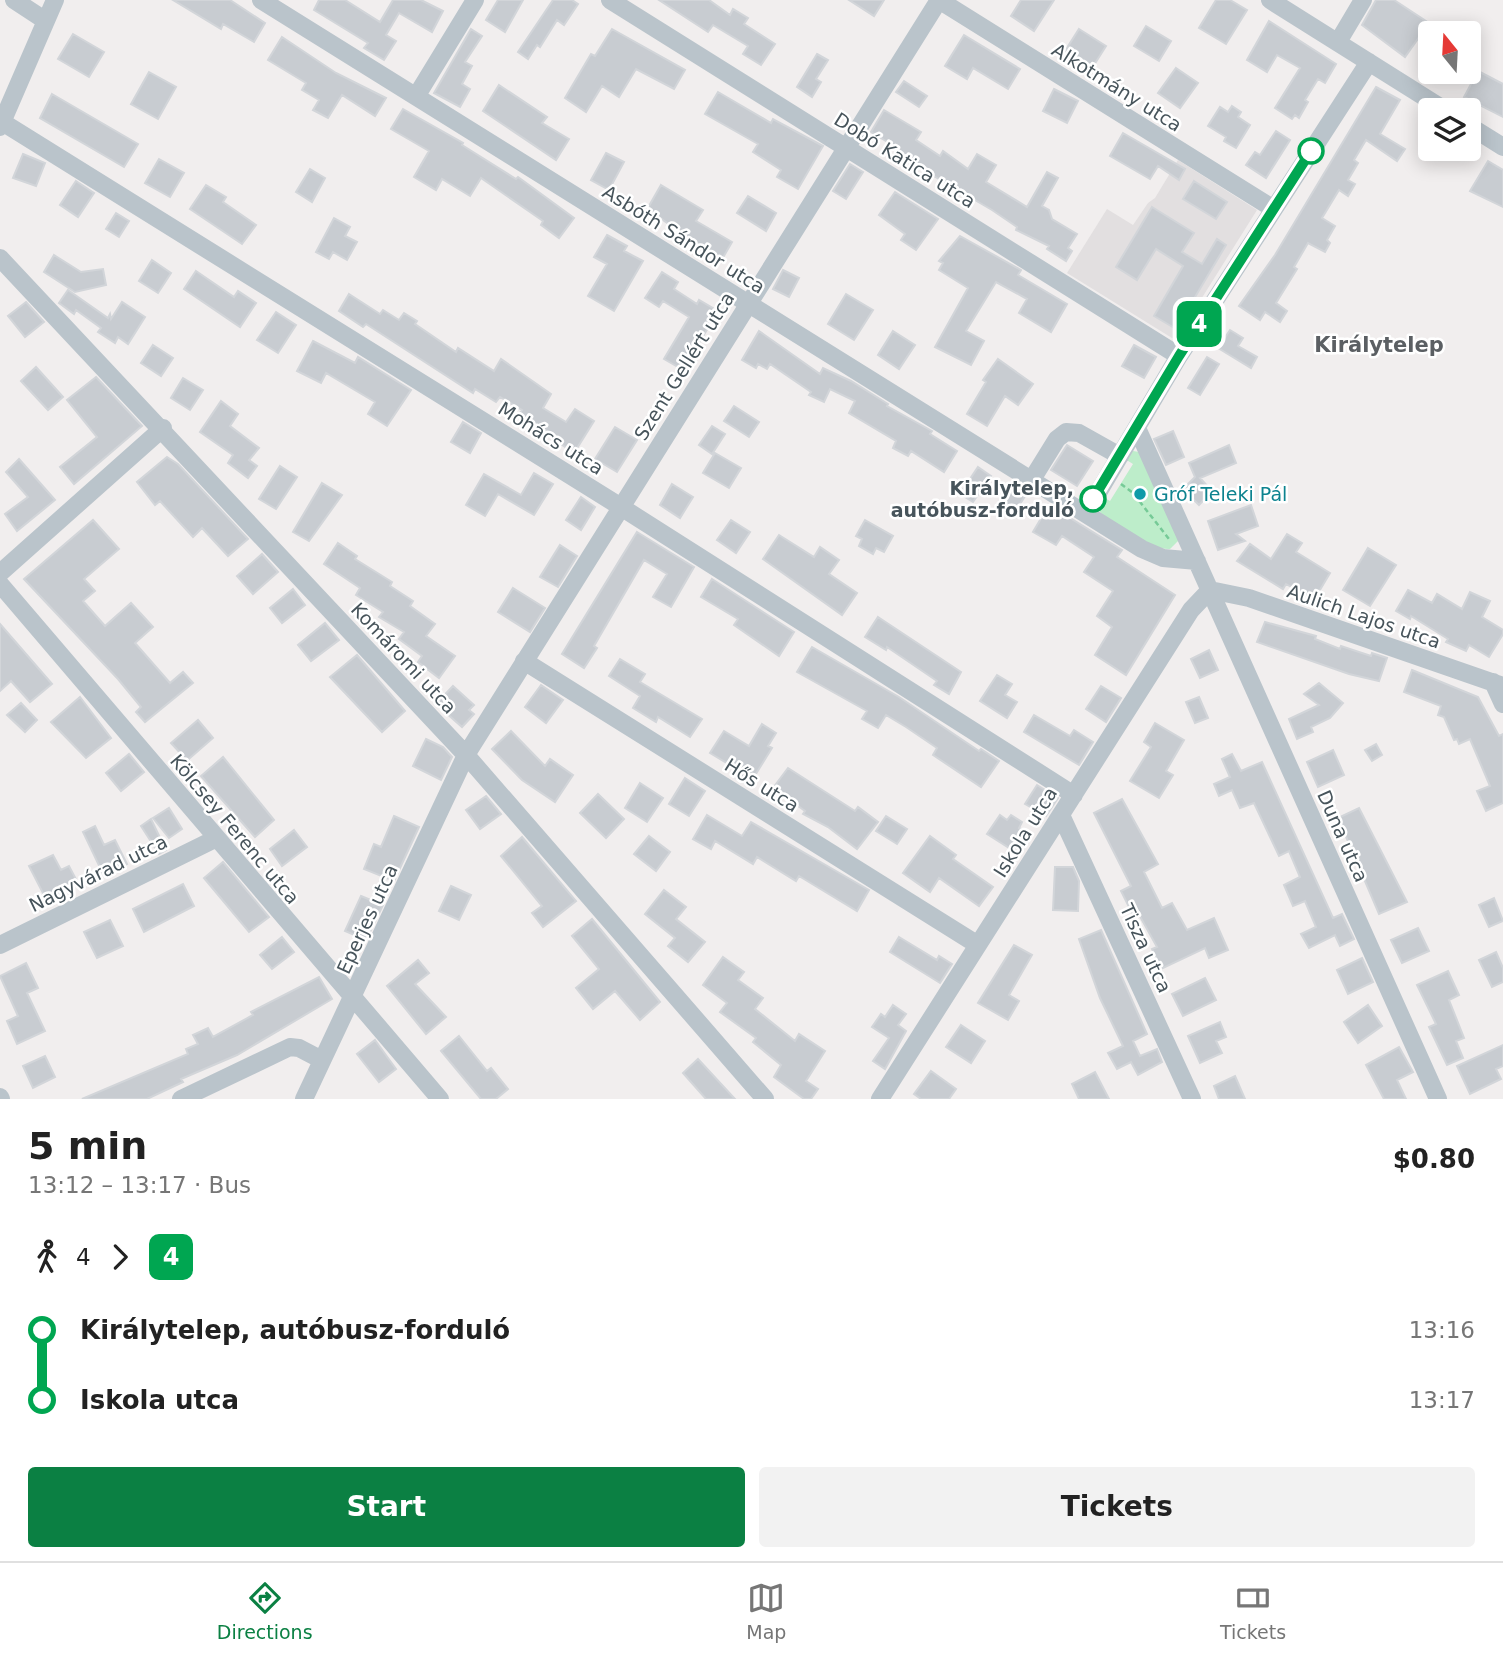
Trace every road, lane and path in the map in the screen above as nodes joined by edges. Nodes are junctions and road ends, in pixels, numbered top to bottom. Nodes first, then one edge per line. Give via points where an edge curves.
1 (15, 0) edge
2 (55, 0) edge
3 (261, 0) edge
4 (475, 0) edge
5 (610, 0) edge
6 (939, 0) edge
7 (1270, 0) edge
8 (1363, 0) edge
9 (46, 21) junction
10 (1338, 42) junction
11 (1369, 62) junction
12 (416, 95) junction
13 (1426, 98) edge
14 (1, 125) edge
15 (1481, 133) edge
16 (1503, 147) edge
17 (846, 148) junction
18 (1273, 209) junction
19 (0, 258) edge
20 (748, 304) junction
21 (1179, 356) junction
22 (163, 428) junction
23 (1137, 428) junction
24 (1121, 456) junction
25 (1107, 477) junction
26 (1031, 481) junction
27 (621, 507) junction
28 (1086, 513) junction
29 (1189, 561) junction
30 (0, 573) edge
31 (0, 584) edge
32 (1210, 590) junction
33 (524, 662) junction
34 (1498, 684) edge
35 (1503, 704) edge
36 (466, 755) junction
37 (1074, 795) junction
38 (1061, 815) junction
39 (215, 839) junction
40 (0, 945) edge
41 (978, 945) junction
42 (353, 999) junction
43 (322, 1060) junction
44 (762, 1098) edge
45 (181, 1099) edge
46 (304, 1099) edge
47 (440, 1099) edge
48 (880, 1099) edge
49 (1192, 1099) edge
50 (1438, 1099) edge

1 - 9 street
2 - 9 street
3 - 12 street, Asbóth Sándor utca
4 - 12 street
5 - 17 street, Dobó Katica utca
6 - 17 street, Szent Gellért utca
6 - 18 street, Alkotmány utca
7 - 10 street
8 - 10 street
9 - 14 street
10 - 11 street
11 - 13 street
11 - 18 street
12 - 20 street, Asbóth Sándor utca
14 - 27 street, Mohács utca
15 - 16 street
17 - 20 street, Szent Gellért utca
17 - 21 street, Dobó Katica utca
18 - 21 street
19 - 22 street, Komáromi utca
20 - 26 street, Asbóth Sándor utca
20 - 27 street, Szent Gellért utca
21 - 23 street
22 - 30 street
22 - 36 street, Komáromi utca
23 - 24 street
23 - 29 street, Duna utca
24 - 25 street
24 - 26 street via 1079,432 1066,432
25 - 28 street
25 - 29 path via 1133,493
26 - 28 street, Asbóth Sándor utca
27 - 33 street, Szent Gellért utca
27 - 37 street, Mohács utca
28 - 29 street, Asbóth Sándor utca via 1142,549
29 - 32 street, Duna utca
31 - 39 street, Kölcsey Ferenc utca
32 - 34 street, Aulich Lajos utca via 1249,598
32 - 37 street, Iskola utca via 1191,610
32 - 50 street, Duna utca
33 - 36 street, Szent Gellért utca
33 - 41 street, Hős utca
34 - 35 street
36 - 42 street, Eperjes utca
36 - 44 street, Komáromi utca
37 - 38 street, Iskola utca
38 - 41 street, Iskola utca
38 - 49 street, Tisza utca
39 - 40 street, Nagyvárad utca
39 - 42 street, Kölcsey Ferenc utca
41 - 48 street, Iskola utca
42 - 43 street, Eperjes utca
42 - 47 street, Kölcsey Ferenc utca
43 - 45 street via 290,1047
43 - 46 street, Eperjes utca

